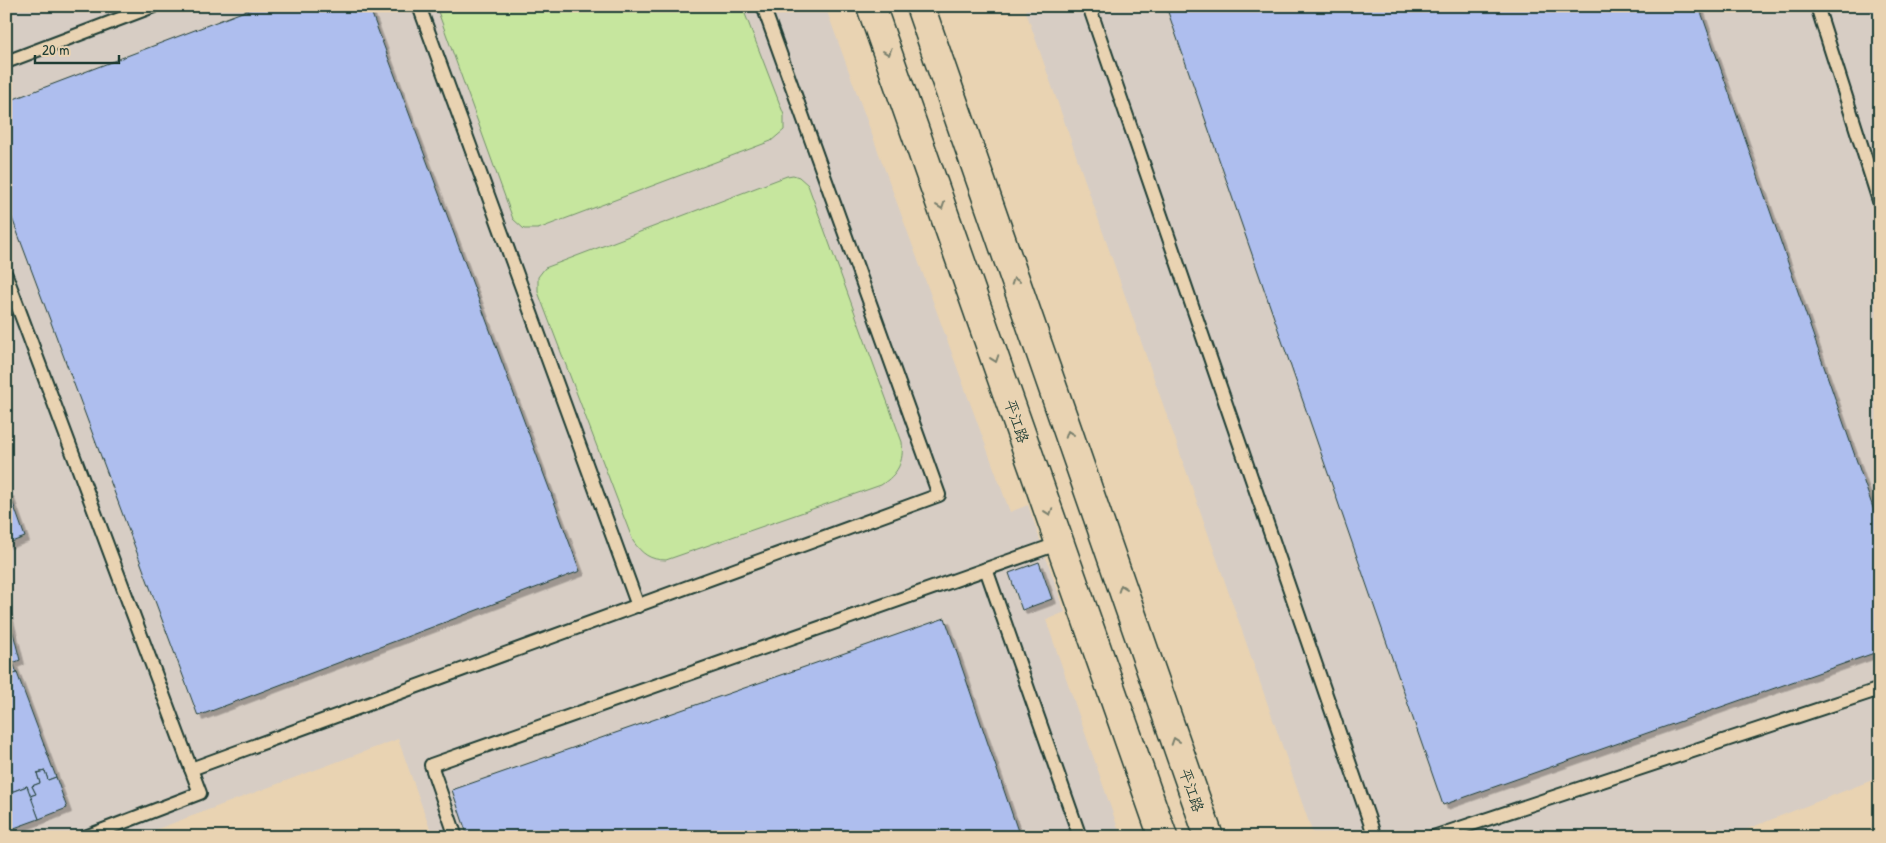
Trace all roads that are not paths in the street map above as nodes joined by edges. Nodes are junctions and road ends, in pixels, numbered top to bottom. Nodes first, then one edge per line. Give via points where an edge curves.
1 (154, 6) edge
2 (419, 6) edge
3 (763, 6) edge
4 (872, 6) edge
5 (920, 6) edge
6 (1089, 6) edge
7 (1817, 6) edge
8 (6, 62) edge
9 (1880, 204) edge
10 (6, 275) edge
11 (1060, 543) junction
12 (986, 569) junction
13 (638, 606) junction
14 (1880, 690) edge
15 (190, 769) junction
16 (85, 837) edge
17 (456, 837) edge
18 (1080, 837) edge
19 (1163, 837) edge
20 (1209, 837) edge
21 (1375, 837) edge
22 (1433, 837) edge

1 - 8 lane
2 - 13 lane
3 - 13 lane via 939,495
4 -> 11 street, 平江路
20 -> 5 street, 平江路
6 - 21 lane
7 - 9 lane
10 - 15 lane
11 - 12 lane
11 - 19 street, 平江路
12 - 17 lane via 431,765
12 - 18 lane
13 - 15 lane
14 - 22 lane
15 - 16 lane via 200,794

